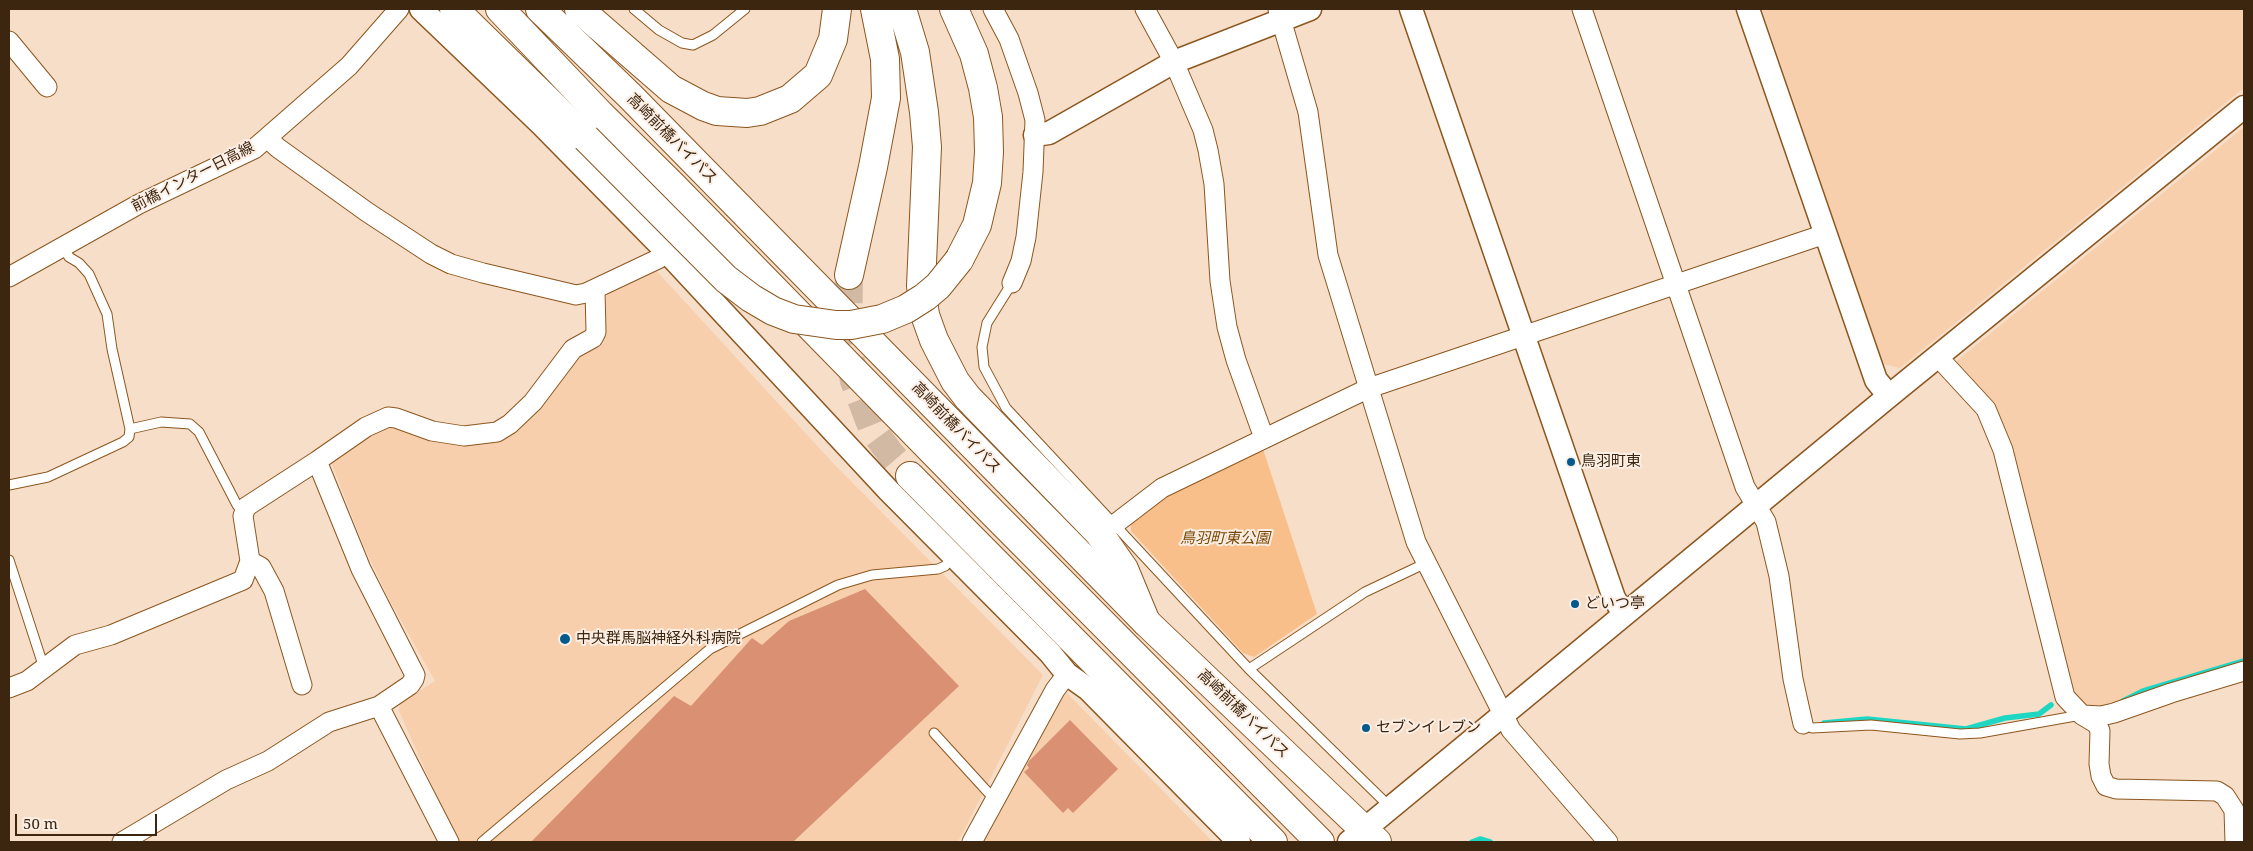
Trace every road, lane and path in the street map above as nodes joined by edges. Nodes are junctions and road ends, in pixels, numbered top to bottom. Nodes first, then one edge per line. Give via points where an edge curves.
1 (399, 9) edge
2 (421, 9) edge
3 (454, 9) edge
4 (500, 9) edge
5 (540, 9) edge
6 (579, 9) edge
7 (634, 9) edge
8 (744, 9) edge
9 (837, 9) edge
10 (874, 9) edge
11 (902, 9) edge
12 (954, 9) edge
13 (993, 9) edge
14 (1145, 9) edge
15 (1310, 9) edge
16 (1411, 9) edge
17 (1582, 9) edge
18 (1748, 9) edge
19 (1280, 14) edge
20 (9, 41) edge
21 (1174, 62) junction
22 (47, 87) dead end
23 (2244, 107) edge
24 (1035, 135) junction
25 (267, 138) junction
26 (1825, 234) junction
27 (63, 246) junction
28 (666, 252) junction
29 (849, 275) tunnel mouth
30 (9, 277) edge
31 (1012, 283) joint
32 (1676, 284) junction
33 (595, 290) junction
34 (1523, 335) junction
35 (1938, 358) junction
36 (1369, 388) junction
37 (1889, 396) junction
38 (130, 429) junction
39 (1264, 438) junction
40 (317, 462) junction
41 (910, 476) tunnel mouth
42 (9, 485) edge
43 (1756, 505) junction
44 (243, 511) junction
45 (1115, 524) junction
46 (954, 556) junction
47 (9, 560) edge
48 (250, 561) junction
49 (1426, 563) junction
50 (1624, 614) junction
51 (1146, 622) junction
52 (44, 668) junction
53 (1249, 668) junction
54 (2244, 671) edge
55 (1067, 674) junction
56 (302, 685) dead end
57 (9, 688) edge
58 (379, 706) junction
59 (1503, 715) junction
60 (2082, 715) junction
61 (1803, 724) joint
62 (934, 733) dead end
63 (995, 800) junction
64 (1390, 807) junction
65 (1364, 838) edge
66 (122, 842) edge
67 (449, 842) edge
68 (482, 842) edge
69 (972, 842) edge
70 (1239, 842) edge
71 (1273, 842) edge
72 (1320, 842) edge
73 (1608, 842) edge
74 (2235, 842) edge

1 - 25 street, 前橋インター日高線 via 360,56
2 - 28 street via 541,124
3 - 12 highway, bridge via 726,279 772,311 794,319 851,325 882,319 925,297 960,260 977,225 986,182 988,117 974,54
4 - 72 highway
5 - 51 highway, 高崎前橋バイパス
6 - 9 highway via 671,89 717,111 747,114 790,99 818,75 833,39
7 - 8 lane via 659,30 682,43 693,45 713,35
10 - 29 highway via 885,59 886,98
11 - 51 highway via 915,52 924,112 927,147 921,286 925,314 934,340 951,374 968,398 1100,533 1124,569
13 - 24 street via 1023,76 1033,110
14 - 21 street
15 - 19 street
16 - 34 street
17 - 32 street
18 - 26 street
19 - 21 street
19 - 36 street via 1308,112 1328,254
20 - 22 street
21 - 24 street via 1048,133
21 - 39 street via 1208,150 1227,327
23 - 35 street
24 - 31 street via 1026,237
25 - 27 street, 前橋インター日高線 via 254,149 139,204
25 - 33 street via 367,212 451,264 576,294
26 - 32 street
26 - 37 street via 1876,380
27 - 30 street, 前橋インター日高線
27 - 38 lane via 69,257 89,274 104,307
28 - 33 street
28 - 46 street via 888,491
31 - 45 lane via 985,330 982,347 984,367 1006,408
32 - 34 street
32 - 43 street via 1745,487
33 - 40 street via 596,332 593,338 573,349 533,402 510,424 497,432 464,436 432,431 388,417 366,427
34 - 36 street
34 - 50 street via 1614,598
35 - 37 street
35 - 60 street via 1986,409 2004,450 2065,697
36 - 39 street
36 - 49 street via 1416,542
37 - 43 street
38 - 42 lane via 129,437 123,442 94,456 48,477
38 - 44 lane via 161,422 190,424 199,432
39 - 45 street via 1162,488
40 - 44 street
40 - 58 street via 361,569 415,675 410,685
41 - 71 highway
43 - 50 street
43 - 61 street via 1766,522 1779,576 1793,679
44 - 48 street
45 - 53 lane
46 - 55 street
46 - 68 lane via 938,570 872,575 838,585 710,649
47 - 52 lane
48 - 52 street via 246,576 235,585 111,635 75,645
48 - 56 street via 262,567 274,591
49 - 53 lane via 1365,592
49 - 59 street
50 - 59 street
51 - 65 highway, 高崎前橋バイパス
52 - 57 street via 27,681
53 - 64 lane
54 - 60 street via 2114,713
55 - 63 street
55 - 70 street via 1088,689
58 - 66 street via 330,722 268,761 226,780
58 - 67 street
59 - 64 street
59 - 73 street via 1511,730
60 - 61 lane via 1960,734 1871,725 1812,728
60 - 74 street via 2097,724 2100,731 2099,764 2106,786 2217,792 2225,796 2234,810
62 - 63 lane
63 - 69 street
64 - 65 street

